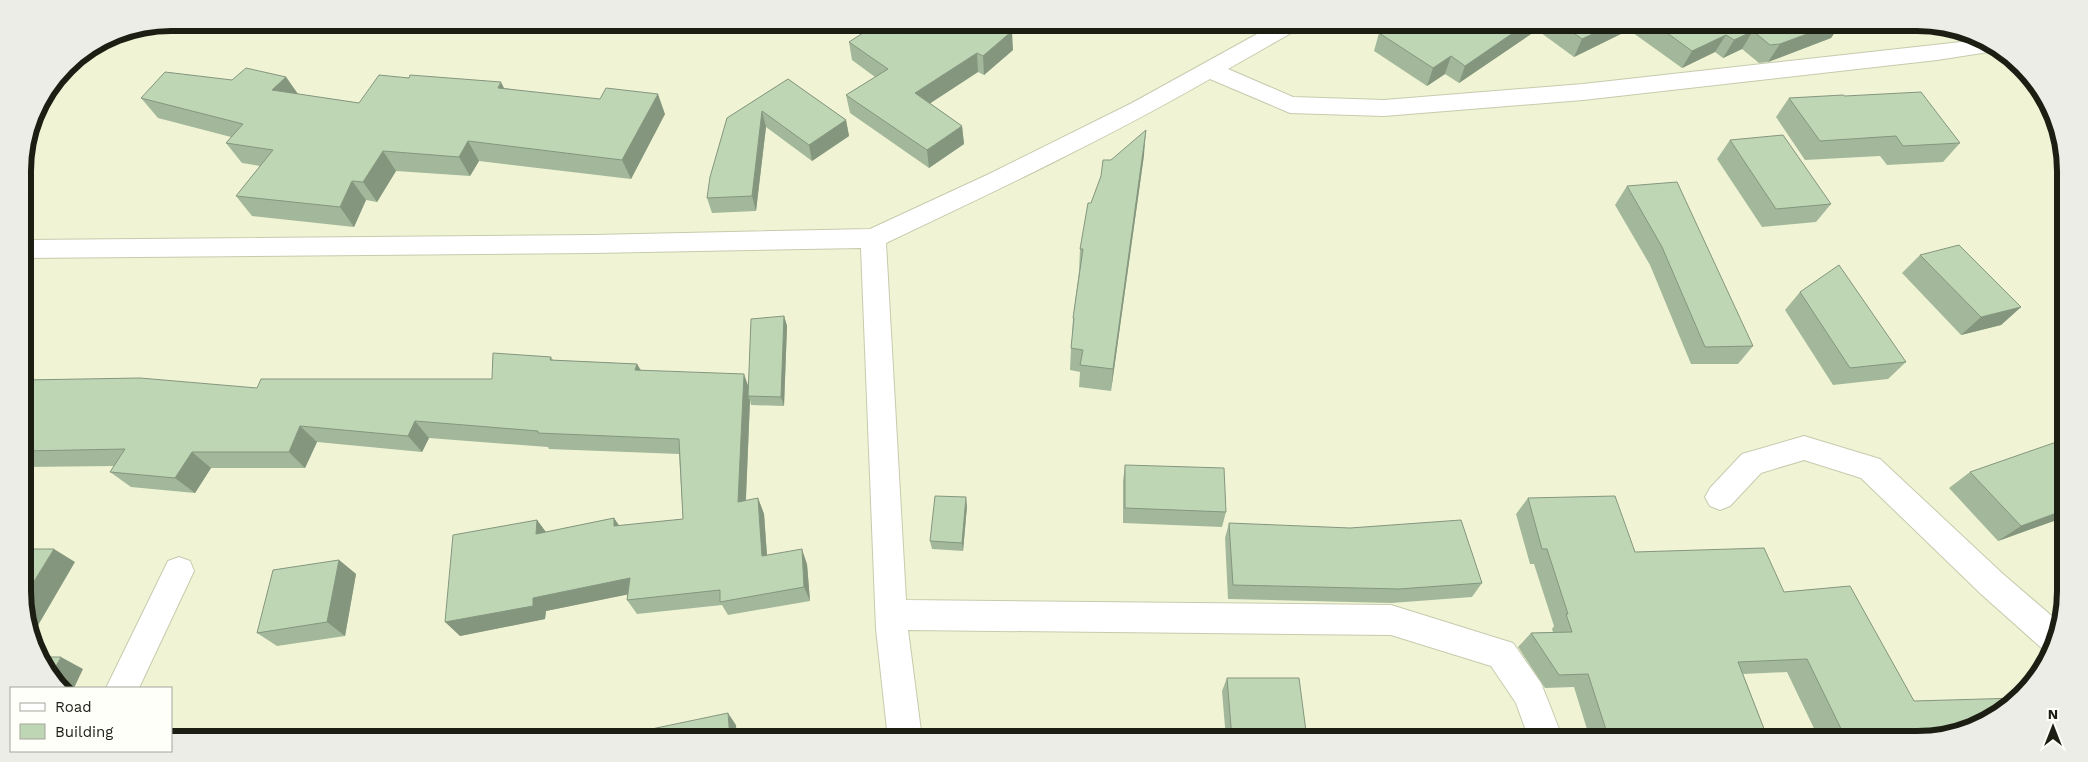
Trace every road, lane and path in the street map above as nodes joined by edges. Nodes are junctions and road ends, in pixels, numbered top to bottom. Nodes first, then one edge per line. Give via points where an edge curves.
1 (1277, 31) edge
2 (1981, 47) edge
3 (1210, 70) junction
4 (873, 238) junction
5 (32, 249) edge
6 (1720, 496) dead end
7 (178, 571) dead end
8 (893, 612) junction
9 (2049, 634) edge
10 (122, 687) edge
11 (1543, 730) edge
12 (903, 731) edge

1 - 3 street
2 - 3 street via 1583,92 1384,108 1290,105
3 - 4 street via 1016,171
4 - 5 street
4 - 8 street
6 - 9 street via 1752,463 1804,448 1870,468
7 - 10 street
8 - 11 street via 908,615 1391,620 1502,654 1529,694
8 - 12 street

